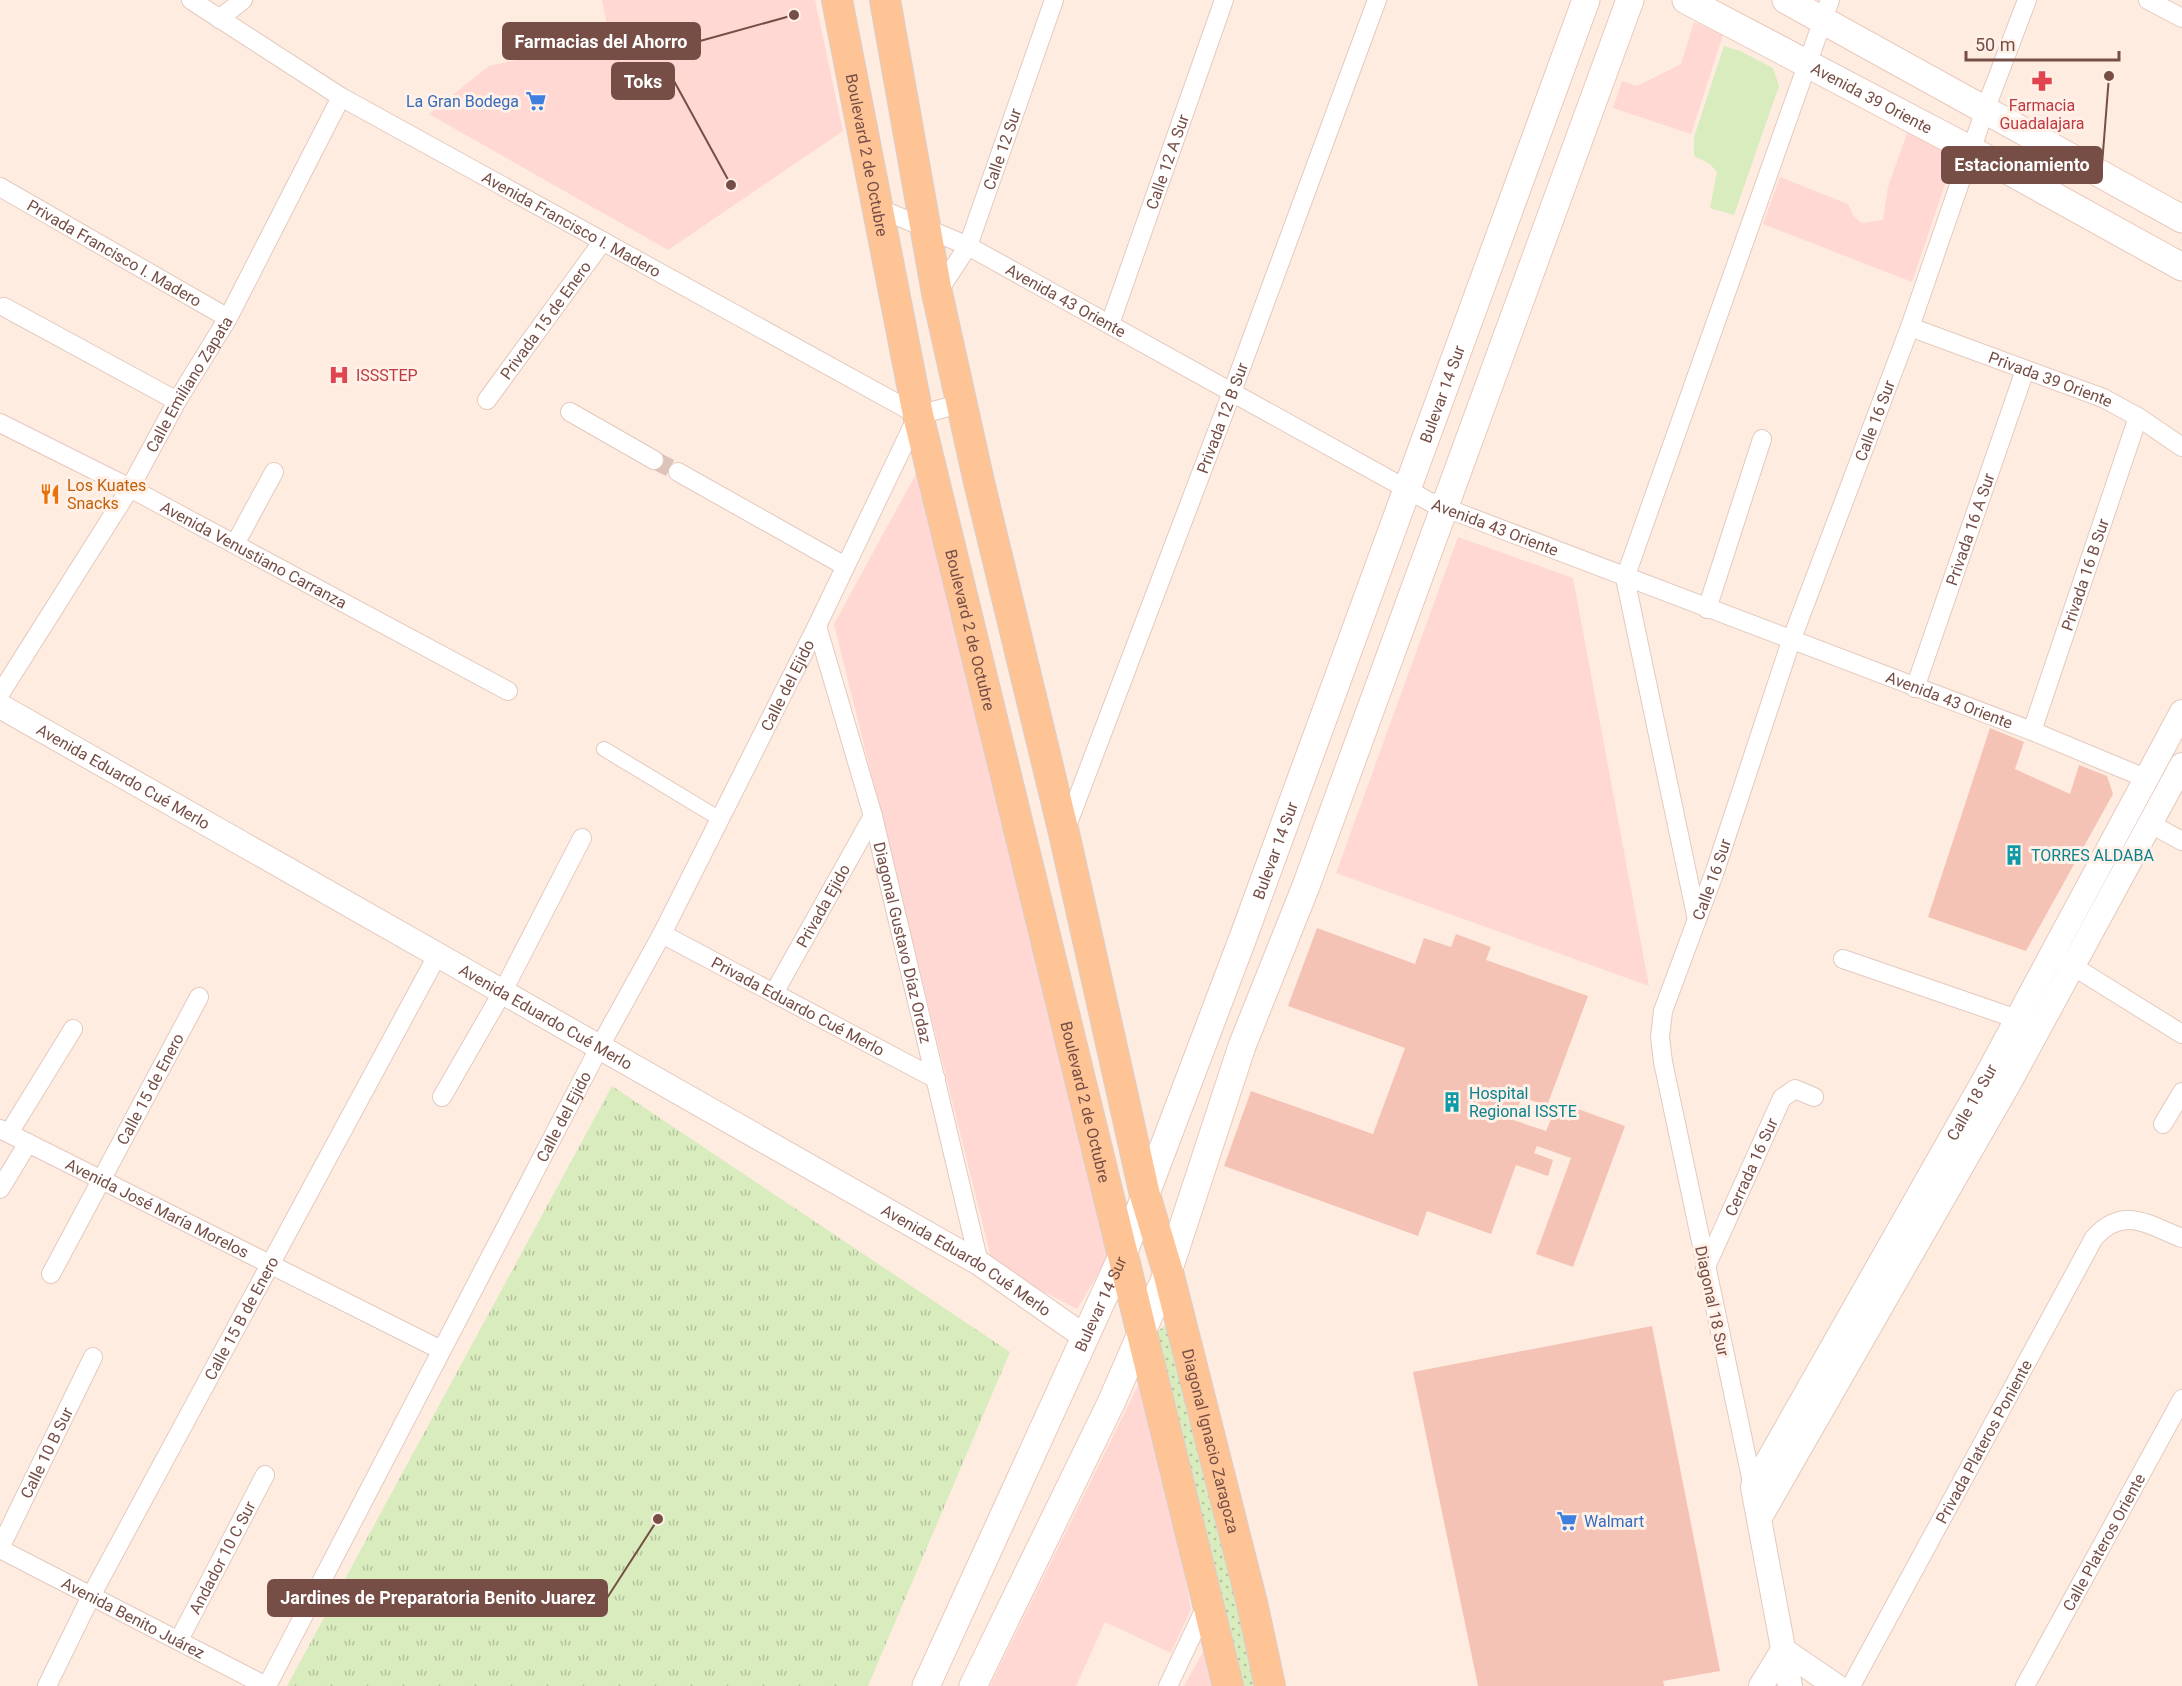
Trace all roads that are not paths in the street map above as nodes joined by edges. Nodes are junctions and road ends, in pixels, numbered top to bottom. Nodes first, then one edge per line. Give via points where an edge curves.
1 (192, 0) edge
2 (243, 0) edge
3 (837, 0) edge
4 (885, 0) edge
5 (1054, 0) edge
6 (1224, 0) edge
7 (1377, 0) edge
8 (1586, 0) edge
9 (1630, 0) edge
10 (1686, 0) edge
11 (1786, 0) edge
12 (2027, 0) edge
13 (2148, 0) edge
14 (1827, 10) edge
15 (2182, 18) edge
16 (219, 19) junction
17 (1807, 62) junction
18 (341, 97) junction
19 (1985, 110) junction
20 (1971, 150) junction
21 (0, 187) edge
22 (876, 207) junction
23 (2182, 219) edge
24 (925, 227) junction
25 (603, 241) junction
26 (968, 246) junction
27 (2182, 267) edge
28 (938, 293) junction
29 (4, 308) dead end
30 (228, 318) junction
31 (1110, 324) junction
32 (1910, 327) junction
33 (2025, 370) junction
34 (1232, 392) junction
35 (487, 400) dead end
36 (177, 401) junction
37 (963, 403) junction
38 (570, 412) dead end
39 (918, 415) junction
40 (2138, 417) junction
41 (0, 423) edge
42 (1762, 439) dead end
43 (2182, 447) edge
44 (654, 460) tunnel mouth
45 (274, 472) dead end
46 (678, 472) tunnel mouth
47 (130, 488) junction
48 (1405, 488) junction
49 (1446, 508) junction
50 (235, 544) junction
51 (845, 566) junction
52 (1625, 578) junction
53 (1707, 609) junction
54 (817, 626) junction
55 (1791, 641) junction
56 (1915, 688) junction
57 (508, 691) dead end
58 (0, 694) edge
59 (0, 706) edge
60 (2182, 712) edge
61 (2031, 731) junction
62 (604, 749) dead end
63 (2182, 765) edge
64 (2145, 778) junction
65 (873, 816) junction
66 (720, 819) junction
67 (2149, 823) junction
68 (1064, 833) junction
69 (582, 838) dead end
70 (2182, 841) edge
71 (1697, 920) junction
72 (662, 934) junction
73 (438, 954) junction
74 (1843, 959) dead end
75 (2063, 960) junction
76 (503, 991) junction
77 (774, 993) junction
78 (199, 997) dead end
79 (2017, 1019) junction
80 (73, 1029) dead end
81 (2182, 1034) edge
82 (599, 1048) junction
83 (936, 1079) junction
84 (1997, 1080) junction
85 (2182, 1092) edge
86 (442, 1097) dead end
87 (1814, 1097) dead end
88 (2163, 1124) dead end
89 (5, 1131) edge
90 (28, 1143) junction
91 (101, 1181) junction
92 (0, 1189) edge
93 (1145, 1195) junction
94 (2182, 1238) edge
95 (1123, 1254) junction
96 (979, 1263) junction
97 (269, 1266) junction
98 (1705, 1269) junction
99 (1168, 1272) junction
100 (51, 1274) dead end
101 (1143, 1333) junction
102 (1085, 1337) junction
103 (441, 1350) junction
104 (93, 1357) dead end
105 (2182, 1400) edge
106 (265, 1475) dead end
107 (1753, 1487) junction
108 (1759, 1519) junction
109 (0, 1549) edge
110 (91, 1596) junction
111 (1209, 1601) junction
112 (179, 1640) junction
113 (1783, 1650) junction
114 (47, 1686) edge
115 (266, 1686) edge
116 (926, 1686) edge
117 (973, 1686) edge
118 (1168, 1686) edge
119 (1228, 1686) edge
120 (1270, 1686) edge
121 (1761, 1686) edge
122 (1790, 1686) edge
123 (1836, 1686) edge
124 (1851, 1686) edge
125 (2025, 1686) edge

1 - 16 street, Avenida Francisco I. Madero
2 - 16 street
3 - 22 main road, Boulevard 2 de Octubre
4 - 24 main road
5 - 26 street, Calle 12 Sur
6 - 31 street, Calle 12 A Sur
7 - 34 street, Privada 12 B Sur
8 - 48 main road, Bulevar 14 Sur
9 - 49 main road
10 - 17 main road, Avenida 39 Oriente
11 - 14 main road
12 - 19 street, Calle 16 Sur
13 - 15 street
14 - 17 street
14 - 19 main road
16 - 18 street, Avenida Francisco I. Madero
17 - 20 main road, Avenida 39 Oriente
17 - 52 street
18 - 25 street, Avenida Francisco I. Madero
18 - 30 street, Calle Emiliano Zapata
19 - 20 street, Calle 16 Sur
19 - 23 main road
20 - 27 main road, Avenida 39 Oriente
20 - 32 street, Calle 16 Sur
21 - 30 street, Privada Francisco I. Madero
22 - 24 street, Avenida 43 Oriente
22 - 39 main road, Boulevard 2 de Octubre
24 - 26 street, Avenida 43 Oriente
24 - 28 main road
25 - 35 street, Privada 15 de Enero
25 - 39 street, Avenida Francisco I. Madero
26 - 28 street, Calle 12 Sur
26 - 31 street, Avenida 43 Oriente
28 - 37 main road
29 - 36 street
30 - 36 street, Calle Emiliano Zapata
31 - 34 street, Avenida 43 Oriente
32 - 33 street, Privada 39 Oriente
32 - 55 street, Calle 16 Sur
33 - 40 street, Privada 39 Oriente via 2103,398
33 - 56 street, Privada 16 A Sur
34 - 48 street, Avenida 43 Oriente
34 - 68 street, Privada 12 B Sur
36 - 47 street, Calle Emiliano Zapata
37 - 39 street
37 - 68 main road
38 - 44 street
39 - 51 street, Calle del Ejido
39 - 95 main road, Boulevard 2 de Octubre
40 - 43 street, Privada 39 Oriente
40 - 61 street, Privada 16 B Sur
41 - 47 street, Avenida Venustiano Carranza
42 - 53 street
45 - 50 street
46 - 51 street
47 - 50 street, Avenida Venustiano Carranza
47 - 58 street, Calle Emiliano Zapata
48 - 49 street, Avenida 43 Oriente
48 - 93 main road, Bulevar 14 Sur via 1244,935
49 - 52 street, Avenida 43 Oriente
49 - 99 main road via 1306,886 1242,1046
50 - 57 street, Avenida Venustiano Carranza
51 - 54 street, Calle del Ejido
52 - 53 street, Avenida 43 Oriente
52 - 71 street, Calle 16 Sur
53 - 55 street, Avenida 43 Oriente
54 - 65 street, Diagonal Gustavo Díaz Ordaz
54 - 66 street, Calle del Ejido
55 - 56 street, Avenida 43 Oriente
55 - 71 street, Calle 16 Sur
56 - 61 street, Avenida 43 Oriente
59 - 73 street, Avenida Eduardo Cué Merlo
60 - 64 street, Calle 18 Sur
61 - 64 street, Avenida 43 Oriente
62 - 66 street
63 - 67 street, Calle 18 Sur
64 - 75 street, Calle 18 Sur
65 - 77 street, Privada Ejido
65 - 83 street, Diagonal Gustavo Díaz Ordaz
66 - 72 street, Calle del Ejido
67 - 70 street
67 - 75 street, Calle 18 Sur
68 - 93 main road
69 - 76 street
71 - 98 street, Diagonal 18 Sur via 1663,1011 1660,1036
72 - 77 street, Privada Eduardo Cué Merlo
72 - 82 street, Calle del Ejido
73 - 76 street, Avenida Eduardo Cué Merlo
73 - 97 street, Calle 15 B de Enero
74 - 79 street
75 - 79 street, Calle 18 Sur
75 - 81 street
75 - 84 street, Calle 18 Sur
76 - 82 street, Avenida Eduardo Cué Merlo
76 - 86 street
77 - 83 street, Privada Eduardo Cué Merlo
78 - 91 street, Calle 15 de Enero
79 - 84 street, Calle 18 Sur
80 - 89 street
82 - 96 street, Avenida Eduardo Cué Merlo
82 - 103 street, Calle del Ejido
83 - 96 street, Diagonal Gustavo Díaz Ordaz
84 - 107 street, Calle 18 Sur
84 - 108 street, Calle 18 Sur
85 - 88 street
87 - 98 street, Cerrada 16 Sur via 1795,1089 1782,1098
89 - 90 street, Avenida José María Morelos
90 - 91 street, Avenida José María Morelos
90 - 92 street
91 - 97 street, Avenida José María Morelos
91 - 100 street, Calle 15 de Enero
93 - 95 main road, Bulevar 14 Sur
93 - 99 main road, Diagonal Ignacio Zaragoza
94 - 124 street, Privada Plateros Poniente via 2131,1219 2110,1222 2094,1238
95 - 101 main road
95 - 102 main road, Bulevar 14 Sur
96 - 102 street, Avenida Eduardo Cué Merlo
97 - 103 street, Avenida José María Morelos
97 - 110 street, Calle 15 B de Enero
98 - 107 street, Diagonal 18 Sur
99 - 101 main road
99 - 120 main road, Diagonal Ignacio Zaragoza
101 - 111 main road
101 - 117 main road
102 - 116 main road, Bulevar 14 Sur
103 - 115 street, Calle del Ejido
104 - 109 street, Calle 10 B Sur
105 - 125 street, Calle Plateros Oriente
106 - 112 street, Andador 10 C Sur
107 - 108 street, Diagonal 18 Sur
108 - 113 street, Diagonal 18 Sur
109 - 110 street, Avenida Benito Juárez
110 - 112 street, Avenida Benito Juárez
110 - 114 street, Calle 15 B de Enero
111 - 118 street
111 - 119 main road
112 - 115 street, Avenida Benito Juárez
113 - 121 street
113 - 122 street, Diagonal 18 Sur
113 - 123 street

